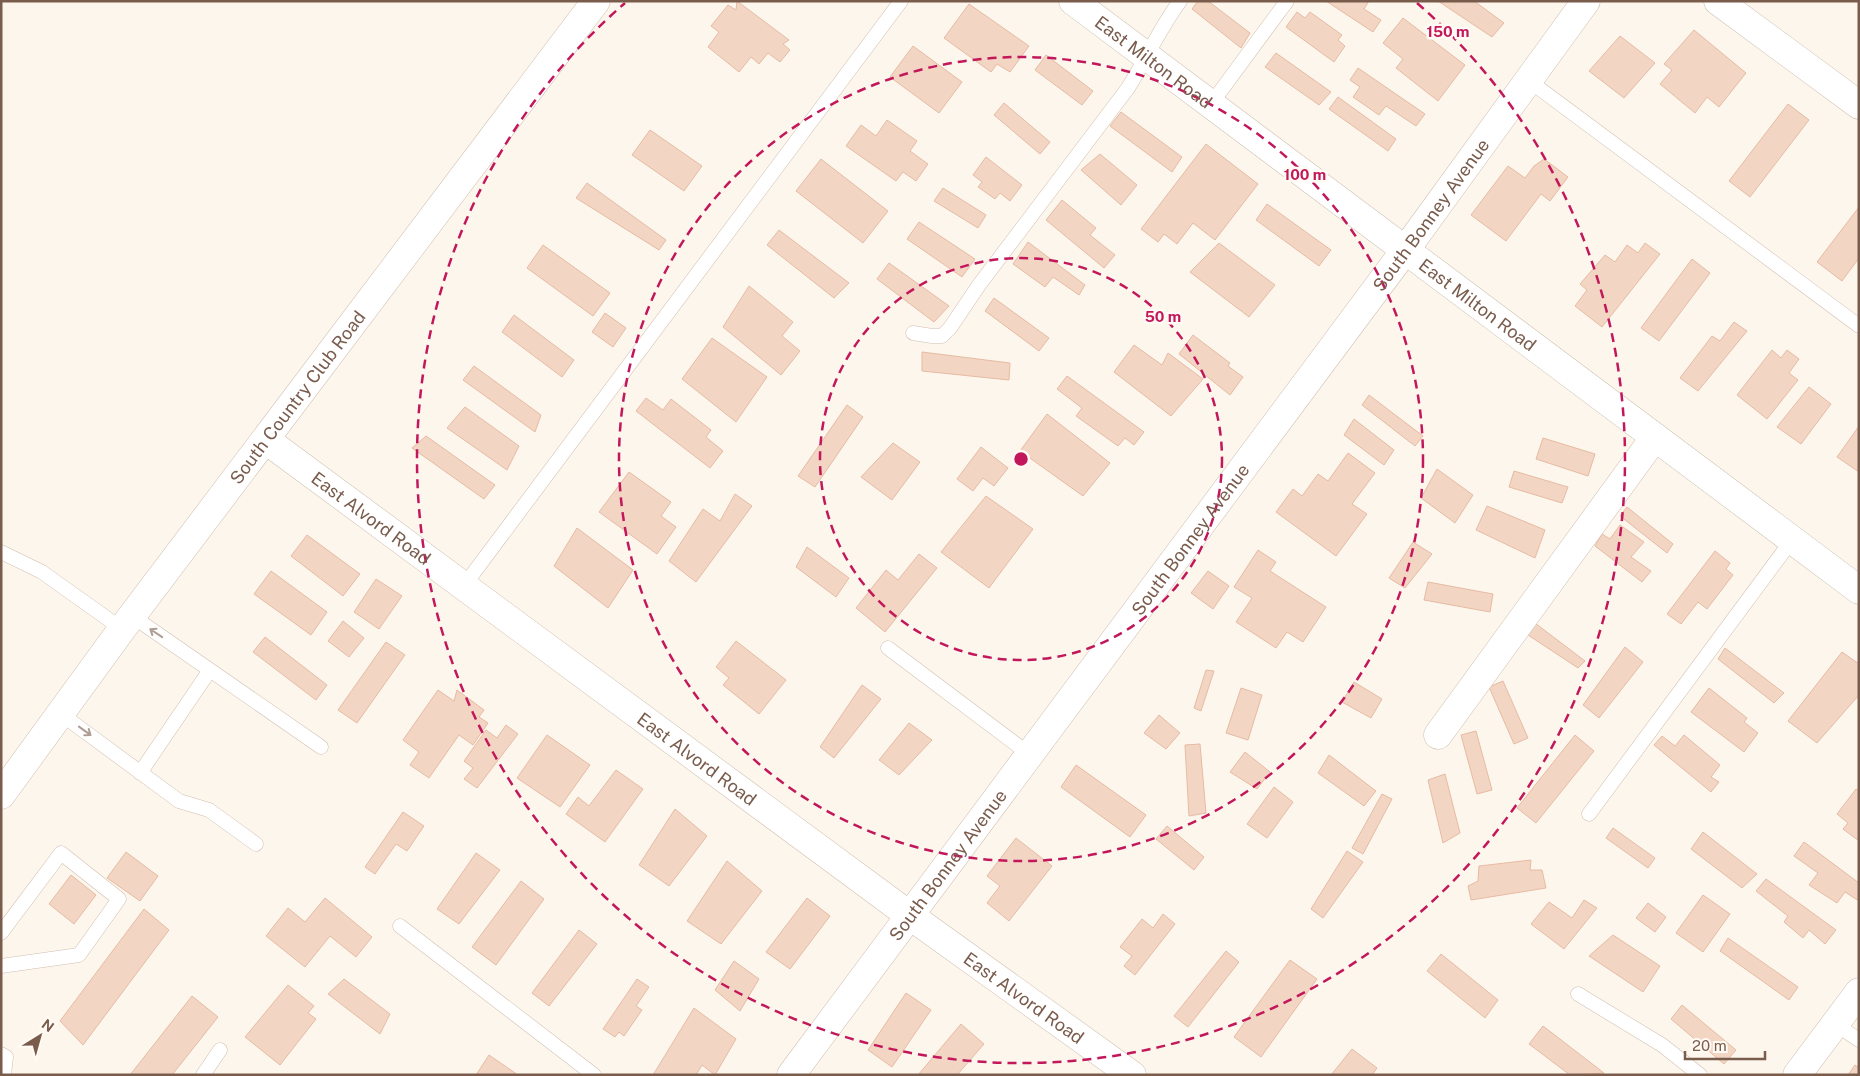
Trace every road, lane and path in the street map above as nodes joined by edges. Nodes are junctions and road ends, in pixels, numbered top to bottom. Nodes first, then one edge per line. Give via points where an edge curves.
1 (596, 1) edge
2 (901, 1) edge
3 (1073, 1) edge
4 (1180, 1) edge
5 (1287, 1) edge
6 (1586, 1) edge
7 (1718, 1) edge
8 (1147, 57) junction
9 (1528, 80) junction
10 (1211, 104) junction
11 (1859, 105) edge
12 (1406, 249) junction
13 (1859, 326) edge
14 (913, 333) dead end
15 (1656, 437) junction
16 (266, 440) junction
17 (1792, 540) junction
18 (1, 552) edge
19 (463, 587) junction
20 (1859, 590) edge
21 (127, 623) junction
22 (888, 648) dead end
23 (210, 670) junction
24 (61, 714) junction
25 (1438, 736) dead end
26 (321, 747) dead end
27 (1029, 754) junction
28 (140, 773) junction
29 (1, 795) edge
30 (1589, 814) dead end
31 (256, 844) dead end
32 (910, 915) junction
33 (400, 926) dead end
34 (1, 933) edge
35 (1, 966) edge
36 (1859, 992) edge
37 (1578, 994) dead end
38 (1835, 1024) junction
39 (1859, 1040) edge
40 (220, 1050) dead end
41 (1, 1054) edge
42 (4, 1075) edge
43 (203, 1075) edge
44 (594, 1075) edge
45 (791, 1075) edge
46 (1132, 1075) edge
47 (1700, 1075) edge
48 (1797, 1075) edge

1 - 16 street, South Country Club Road
2 - 19 lane
3 - 8 street, East Milton Road
4 - 8 lane
5 - 10 lane
6 - 9 street, South Bonney Avenue
7 - 11 street
8 - 10 street, East Milton Road
8 - 14 lane via 1128,88 950,328 942,336
9 - 12 street, South Bonney Avenue
9 - 13 lane
10 - 12 street, East Milton Road
12 - 15 street, East Milton Road
12 - 27 street, South Bonney Avenue
15 - 17 street, East Milton Road
15 - 25 street
16 - 19 street, East Alvord Road
16 - 21 street, South Country Club Road
17 - 20 street, East Milton Road
17 - 30 lane
18 - 21 lane via 42,572
19 - 32 street, East Alvord Road
23 -> 21 lane via 180,649
21 - 24 street, South Country Club Road
22 - 27 lane
23 - 26 lane
23 - 28 lane
24 -> 28 lane
24 - 29 street, South Country Club Road
27 - 32 street, South Bonney Avenue
28 - 31 lane via 179,801 209,810
32 - 45 street, South Bonney Avenue
32 - 46 street, East Alvord Road
33 - 44 lane
34 - 35 lane via 61,853 119,899 79,955
36 - 38 street
37 - 47 lane via 1662,1045
38 - 39 lane
38 - 48 street
40 - 43 lane
41 - 42 lane via 6,1057

